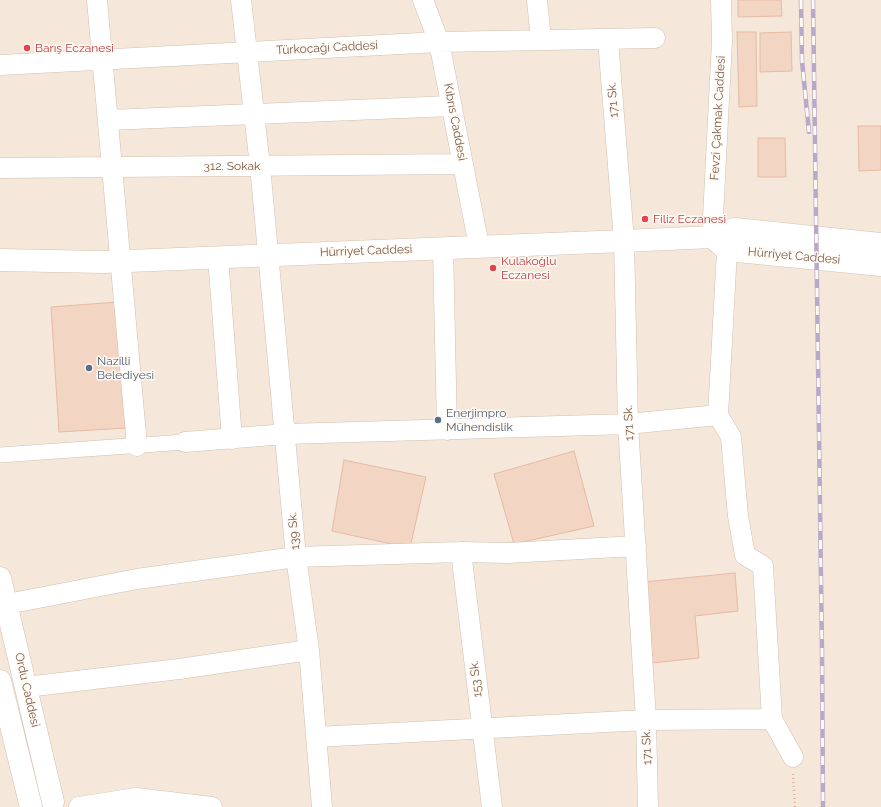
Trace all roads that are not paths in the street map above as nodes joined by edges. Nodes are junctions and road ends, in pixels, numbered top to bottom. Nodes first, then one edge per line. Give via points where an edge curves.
1 (97, 0) edge
2 (241, 0) edge
3 (423, 0) edge
4 (537, 0) edge
5 (721, 0) edge
6 (654, 38) dead end
7 (541, 40) junction
8 (608, 40) junction
9 (439, 42) junction
10 (246, 52) junction
11 (103, 60) junction
12 (0, 65) edge
13 (452, 106) junction
14 (254, 114) junction
15 (108, 120) junction
16 (463, 164) junction
17 (260, 166) junction
18 (113, 167) junction
19 (0, 168) edge
20 (624, 241) junction
21 (720, 243) junction
22 (881, 244) edge
23 (479, 246) junction
24 (444, 248) junction
25 (268, 255) junction
26 (218, 257) junction
27 (121, 261) junction
28 (7, 262) edge
29 (881, 265) edge
30 (718, 414) junction
31 (628, 424) junction
32 (447, 430) junction
33 (286, 434) junction
34 (232, 439) junction
35 (185, 442) joint
36 (137, 446) junction
37 (0, 455) edge
38 (636, 546) junction
39 (461, 552) junction
40 (296, 557) junction
41 (0, 578) edge
42 (7, 604) junction
43 (310, 650) junction
44 (0, 681) edge
45 (26, 687) junction
46 (772, 719) junction
47 (646, 720) junction
48 (481, 728) junction
49 (316, 737) junction
50 (793, 757) dead end
51 (186, 804) junction
52 (45, 806) edge
53 (79, 807) edge
54 (163, 807) edge
55 (212, 807) edge
56 (322, 807) edge
57 (492, 807) edge
58 (648, 807) edge

1 - 11 street
2 - 10 street, 139 Sk.
3 - 9 street, Kıbrıs Caddesi
4 - 7 street
5 - 21 street, Fevzi Çakmak Caddesi
6 - 8 street, Türkocağı Caddesi
7 - 8 street, Türkocağı Caddesi
7 - 9 street, Türkocağı Caddesi
8 - 20 street, 171 Sk.
9 - 10 street, Türkocağı Caddesi
9 - 13 street, Kıbrıs Caddesi
10 - 11 street, Türkocağı Caddesi
10 - 14 street, 139 Sk.
11 - 12 street, Türkocağı Caddesi
11 - 15 street
13 - 14 street
13 - 16 street, Kıbrıs Caddesi
14 - 15 street
14 - 17 street, 139 Sk.
15 - 18 street
16 - 17 street, 312. Sokak
16 - 23 street, Kıbrıs Caddesi
17 - 18 street, 312. Sokak
17 - 25 street, 139 Sk.
18 - 19 street, 312. Sokak
18 - 27 street
20 - 21 main road, Hürriyet Caddesi
20 - 23 main road, Hürriyet Caddesi
20 - 31 street, 171 Sk.
21 - 22 main road, Hürriyet Caddesi via 735,229
21 - 29 main road, Hürriyet Caddesi
21 - 30 street
23 - 24 main road, Hürriyet Caddesi
24 - 25 main road, Hürriyet Caddesi
24 - 32 street
25 - 26 main road, Hürriyet Caddesi
25 - 33 street, 139 Sk.
26 - 27 main road, Hürriyet Caddesi
26 - 34 street
27 - 28 main road, Hürriyet Caddesi
27 - 36 street
30 - 31 street
30 - 46 street via 731,437 738,516 745,555 762,566
31 - 32 street
31 - 38 street, 171 Sk.
32 - 33 street
33 - 34 street
33 - 40 street, 139 Sk.
34 - 35 street
35 - 36 street
36 - 37 street
38 - 39 street via 508,553
38 - 47 street, 171 Sk.
39 - 40 street
39 - 48 street, 153 Sk.
40 - 42 street via 137,579
40 - 43 street, 139 Sk.
41 - 42 main road, Ordu Caddesi
42 - 45 main road, Ordu Caddesi
43 - 45 street
43 - 49 street, 139 Sk.
44 - 52 main road, Ordu Caddesi
45 - 52 main road, Ordu Caddesi
46 - 47 street
46 - 50 street
47 - 48 street
47 - 58 street, 171 Sk.
48 - 49 street
48 - 57 street, 153 Sk.
49 - 56 street, 139 Sk.
51 - 53 street via 136,798
51 - 54 street
51 - 55 street

